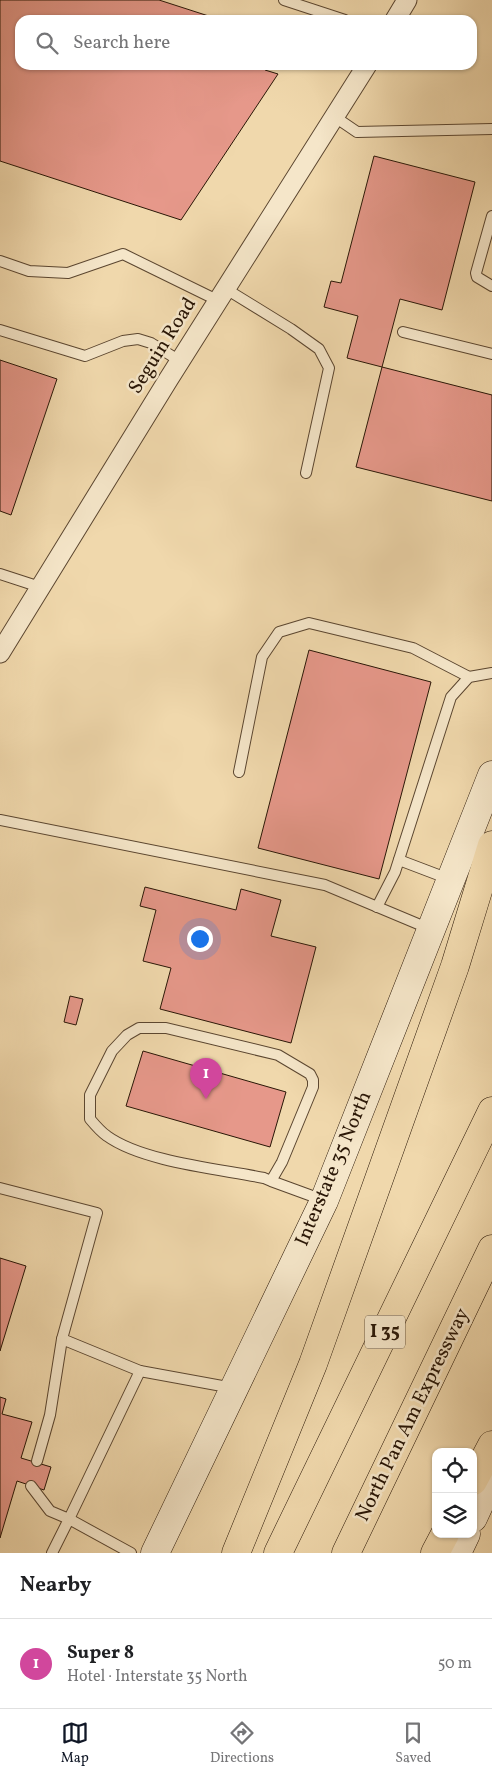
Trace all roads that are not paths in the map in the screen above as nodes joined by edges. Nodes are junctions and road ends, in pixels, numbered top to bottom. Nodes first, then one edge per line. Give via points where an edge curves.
1 (284, 0) edge
2 (407, 0) edge
3 (330, 15) edge
4 (398, 15) edge
5 (364, 70) edge
6 (335, 117) junction
7 (492, 129) edge
8 (492, 216) edge
9 (0, 261) edge
10 (492, 286) edge
11 (222, 295) junction
12 (0, 330) edge
13 (403, 332) dead end
14 (492, 354) edge
15 (180, 361) junction
16 (306, 473) dead end
17 (0, 574) edge
18 (40, 588) junction
19 (0, 652) edge
20 (492, 673) edge
21 (469, 678) junction
22 (239, 772) dead end
23 (492, 775) edge
24 (0, 820) edge
25 (492, 845) edge
26 (399, 860) junction
27 (451, 879) junction
28 (377, 907) junction
29 (431, 929) junction
30 (492, 1111) edge
31 (271, 1181) junction
32 (0, 1188) edge
33 (324, 1201) junction
34 (492, 1249) edge
35 (62, 1339) junction
36 (140, 1371) junction
37 (234, 1388) junction
38 (492, 1445) edge
39 (37, 1461) dead end
40 (30, 1486) dead end
41 (483, 1494) edge
42 (69, 1519) junction
43 (443, 1538) edge
44 (464, 1538) edge
45 (52, 1553) edge
46 (131, 1553) edge
47 (155, 1553) edge
48 (236, 1553) edge
49 (278, 1553) edge
50 (346, 1553) edge
51 (435, 1553) edge
52 (457, 1553) edge

1 - 3 lane
2 - 4 street
5 - 6 street, Seguin Road
6 - 7 lane via 357,132
6 - 11 street, Seguin Road
8 - 10 lane via 476,273
9 - 11 lane via 30,271 68,272 123,254
11 - 15 street, Seguin Road
11 - 16 lane via 290,329 319,349 329,368
12 - 15 lane via 85,356 123,341 138,339
13 - 14 lane
15 - 18 street, Seguin Road
17 - 18 lane
18 - 19 street, Seguin Road
20 - 21 lane
21 - 22 lane via 413,648 309,623 279,632 262,657
21 - 26 lane via 451,697
23 - 27 main road, Interstate 35 North
24 - 28 lane via 325,885
25 - 48 highway via 448,984 316,1355
26 - 27 lane
26 - 28 lane
27 - 29 main road, Interstate 35 North
28 - 29 lane
29 - 33 main road, Interstate 35 North
30 - 49 highway, I 35
31 - 31 lane via 137,1151 107,1136 90,1119 90,1095 112,1051 127,1035 140,1028 166,1028 278,1055 310,1074 313,1087
31 - 33 lane
32 - 35 lane via 96,1214
33 - 37 main road, Interstate 35 North
34 - 50 highway, North Pan Am Expressway
35 - 36 lane
35 - 39 lane via 50,1415
36 - 37 lane
36 - 42 lane
37 - 47 main road, Interstate 35 North
38 - 41 highway
40 - 42 lane via 50,1511
42 - 45 lane
42 - 46 lane
43 - 51 highway
44 - 52 main road

